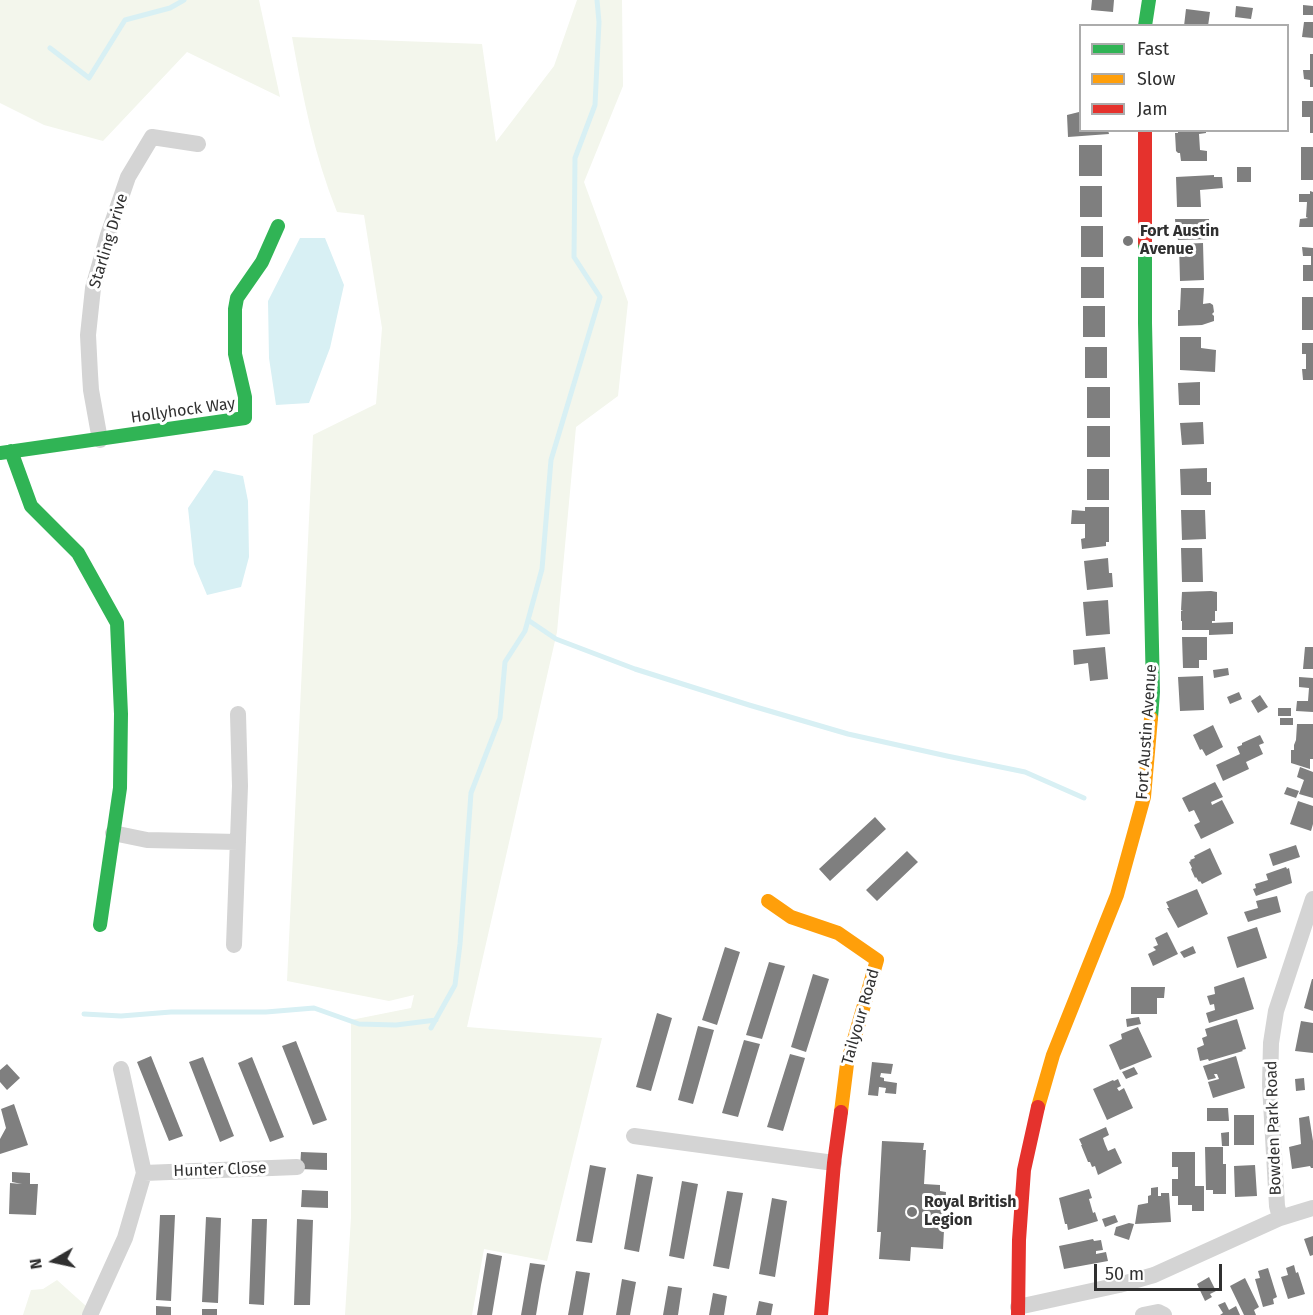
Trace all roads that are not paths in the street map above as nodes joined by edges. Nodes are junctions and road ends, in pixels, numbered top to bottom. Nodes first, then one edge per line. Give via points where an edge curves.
1 (1149, 0) edge
2 (1145, 24) edge
3 (1145, 132) edge
4 (198, 144) dead end
5 (278, 226) dead end
6 (100, 440) junction
7 (6, 452) edge
8 (238, 714) dead end
9 (113, 832) junction
10 (238, 842) junction
11 (1313, 899) edge
12 (768, 901) dead end
13 (100, 925) dead end
14 (234, 945) dead end
15 (121, 1070) dead end
16 (634, 1136) dead end
17 (834, 1163) junction
18 (297, 1167) dead end
19 (144, 1173) junction
20 (1313, 1208) edge
21 (1280, 1218) junction
22 (1043, 1308) edge
23 (1018, 1311) edge
24 (90, 1315) edge
25 (821, 1315) edge
26 (1143, 1315) edge
27 (1164, 1315) edge

1 - 2 street
3 - 23 street, Fort Austin Avenue via 1153,692 1144,797 1117,895 1053,1055 1039,1101 1024,1170
4 - 6 street, Starling Drive via 152,137 128,177 108,235 93,288 88,335 91,390
5 - 6 street, Hollyhock Way via 262,262 237,298 235,309 235,354 245,397 245,418
6 - 7 street
7 - 9 street via 31,506 78,553 117,623 120,788
8 - 10 street
9 - 10 street via 147,840
9 - 13 street
10 - 14 street
11 - 21 street, Bowden Park Road via 1276,1011 1271,1043 1270,1085
12 - 17 street, Tailyour Road via 791,917 838,933 877,960 847,1064
15 - 19 street
16 - 17 street
17 - 25 street, Tailyour Road
18 - 19 street, Hunter Close
19 - 24 street via 124,1238
20 - 21 street
21 - 22 street via 1154,1275
22 - 23 street
26 - 27 street

